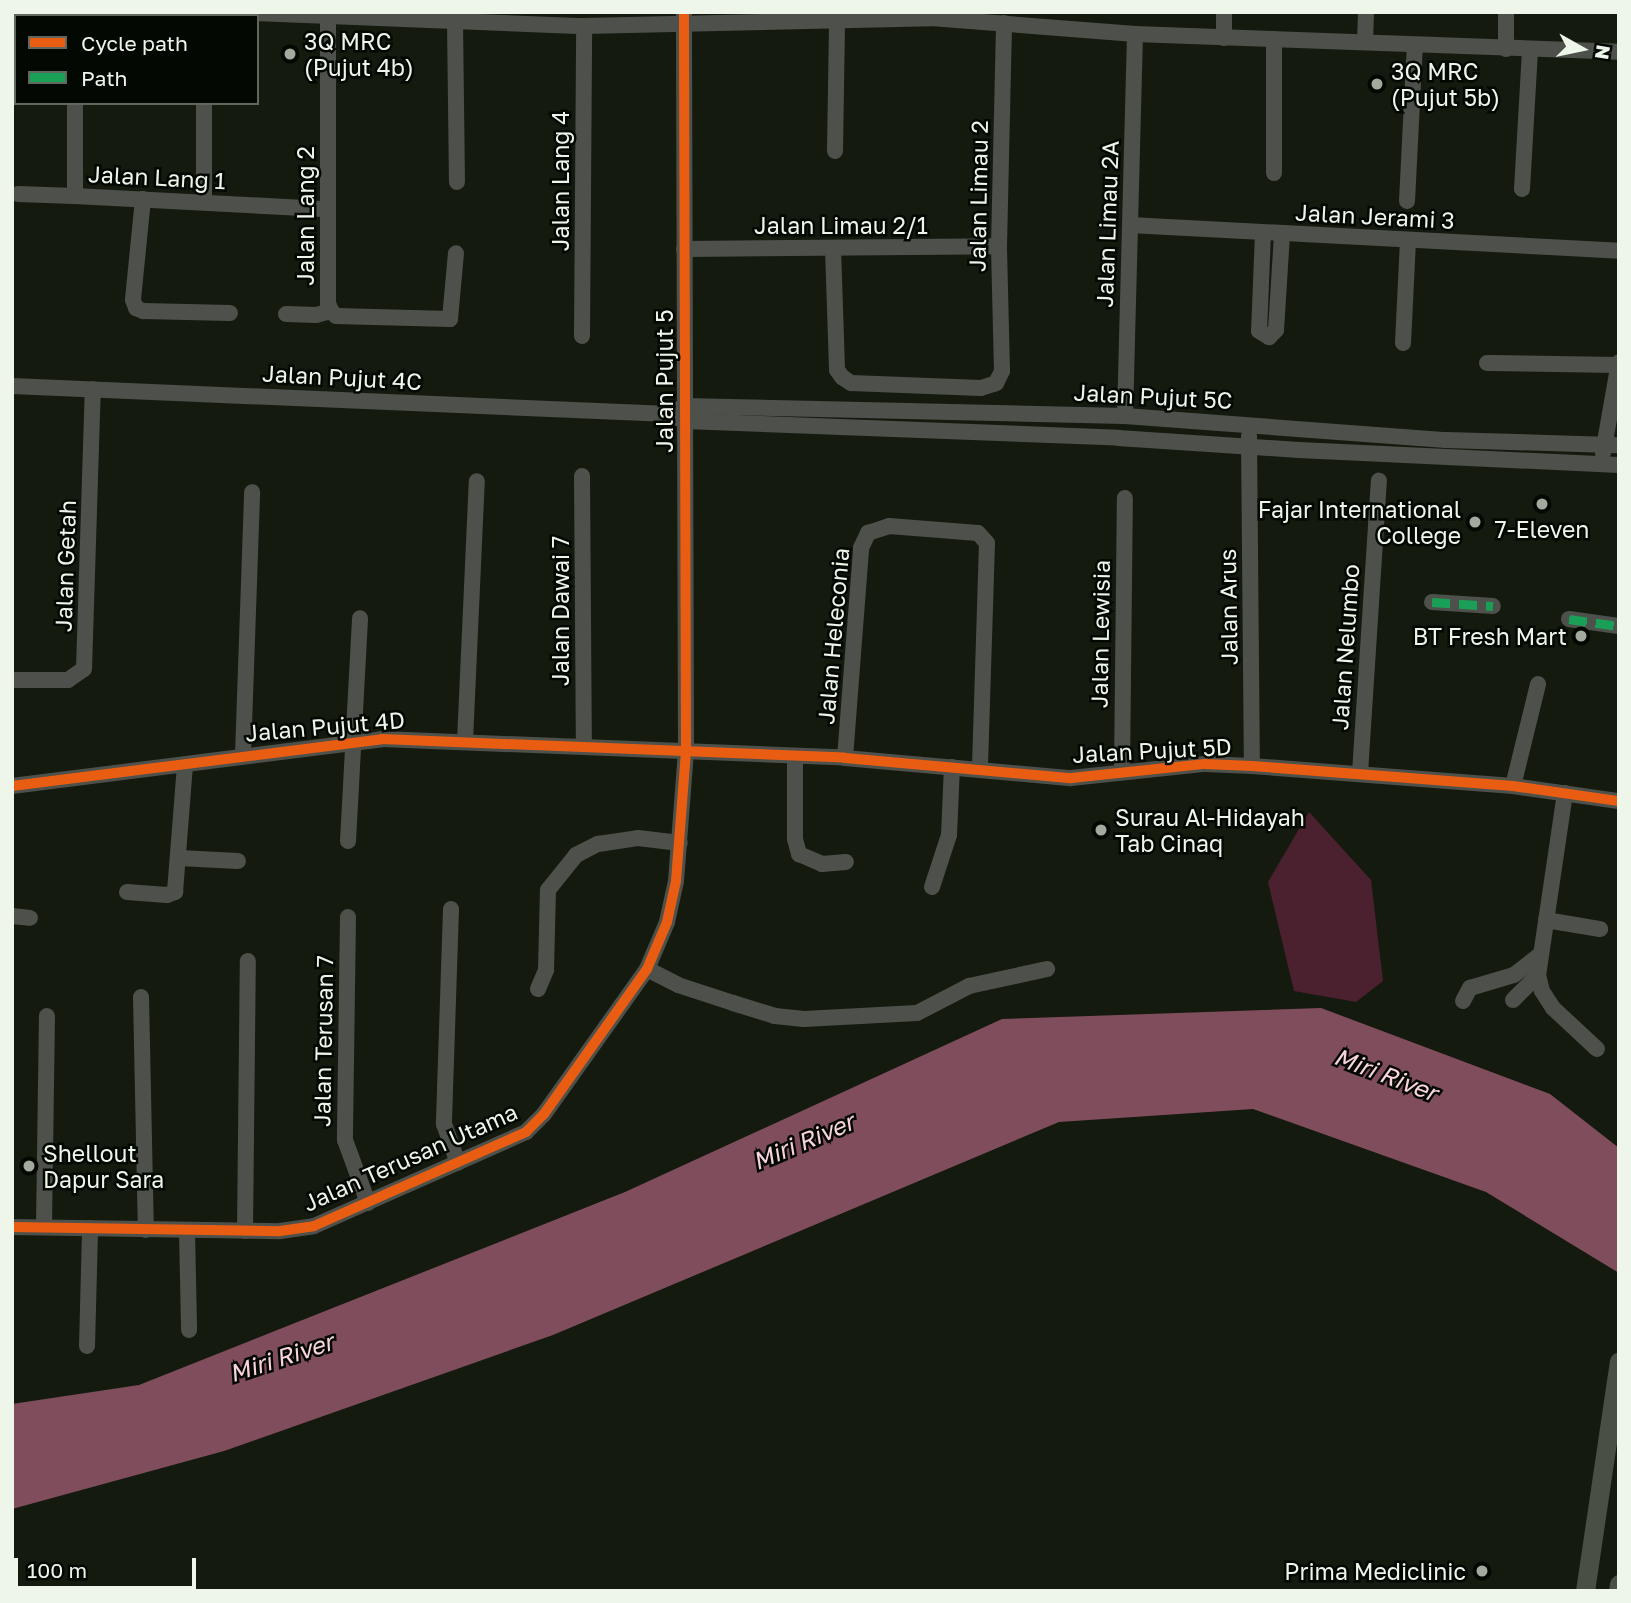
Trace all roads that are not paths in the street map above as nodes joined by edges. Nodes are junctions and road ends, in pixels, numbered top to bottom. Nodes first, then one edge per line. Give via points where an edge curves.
1 (228, 12) edge
2 (1224, 12) edge
3 (1366, 12) edge
4 (1507, 12) edge
5 (318, 15) edge
6 (434, 16) edge
7 (684, 19) edge
8 (837, 20) junction
9 (455, 21) junction
10 (1004, 23) junction
11 (584, 26) junction
12 (1135, 34) junction
13 (1224, 38) junction
14 (1274, 39) junction
15 (1365, 42) junction
16 (1415, 45) junction
17 (1506, 49) junction
18 (1530, 49) junction
19 (1619, 52) edge
20 (75, 105) edge
21 (204, 105) edge
22 (835, 151) dead end
23 (1274, 173) dead end
24 (457, 182) dead end
25 (1522, 190) dead end
26 (18, 194) dead end
27 (75, 195) junction
28 (142, 199) junction
29 (1408, 201) dead end
30 (204, 202) junction
31 (327, 209) junction
32 (1130, 225) junction
33 (1263, 233) junction
34 (1282, 234) junction
35 (1408, 241) junction
36 (999, 246) junction
37 (833, 248) junction
38 (684, 249) junction
39 (1619, 251) edge
40 (456, 253) dead end
41 (331, 311) junction
42 (230, 313) dead end
43 (286, 314) dead end
44 (582, 337) dead end
45 (1403, 343) dead end
46 (1487, 363) dead end
47 (1619, 363) edge
48 (12, 386) edge
49 (93, 389) junction
50 (685, 414) junction
51 (1125, 416) junction
52 (1250, 423) junction
53 (1446, 440) junction
54 (1611, 444) edge
55 (1248, 447) junction
56 (1445, 457) junction
57 (1602, 464) junction
58 (1619, 464) edge
59 (582, 476) dead end
60 (477, 481) dead end
61 (1379, 481) dead end
62 (252, 492) dead end
63 (1125, 498) dead end
64 (1432, 602) dead end
65 (1493, 606) dead end
66 (360, 618) dead end
67 (1569, 619) dead end
68 (1619, 626) edge
69 (12, 680) edge
70 (1538, 684) dead end
71 (353, 740) junction
72 (466, 741) junction
73 (584, 746) junction
74 (686, 750) junction
75 (243, 754) junction
76 (795, 757) junction
77 (845, 758) junction
78 (184, 764) junction
79 (1252, 766) junction
80 (952, 767) junction
81 (980, 768) junction
82 (1122, 772) junction
83 (1360, 773) junction
84 (12, 786) edge
85 (1513, 786) junction
86 (1565, 793) junction
87 (1619, 801) edge
88 (348, 841) dead end
89 (680, 843) junction
90 (179, 858) junction
91 (238, 861) dead end
92 (846, 862) dead end
93 (932, 887) dead end
94 (127, 892) dead end
95 (451, 909) dead end
96 (12, 916) edge
97 (348, 917) dead end
98 (30, 918) dead end
99 (1546, 920) junction
100 (1600, 929) dead end
101 (1541, 954) junction
102 (248, 961) dead end
103 (647, 969) junction
104 (1047, 969) dead end
105 (1538, 975) junction
106 (538, 989) dead end
107 (141, 997) dead end
108 (1513, 1000) dead end
109 (1463, 1002) dead end
110 (47, 1016) dead end
111 (1597, 1049) dead end
112 (458, 1163) junction
113 (368, 1203) junction
114 (12, 1227) edge
115 (44, 1227) junction
116 (90, 1228) junction
117 (146, 1230) junction
118 (187, 1231) junction
119 (245, 1231) junction
120 (189, 1330) dead end
121 (87, 1346) dead end
122 (1619, 1361) edge
123 (1619, 1584) edge
124 (1585, 1591) edge
125 (1618, 1591) edge

1 - 5 street
2 - 13 street
3 - 15 street
4 - 17 street
5 - 6 street
5 - 31 street, Jalan Lang 2
6 - 9 street
7 - 8 street
7 - 11 street
7 - 38 street, Jalan Pujut 5
8 - 10 street via 931,18
8 - 22 street
9 - 11 street
9 - 24 street
10 - 12 street
10 - 36 street, Jalan Limau 2
11 - 44 street, Jalan Lang 4
12 - 13 street
12 - 32 street, Jalan Limau 2A
13 - 14 street
14 - 15 street
14 - 23 street
15 - 16 street
16 - 17 street
16 - 29 street
17 - 18 street
18 - 19 street
18 - 25 street
20 - 27 street, Jalan Lang 1
21 - 30 street
26 - 27 street
27 - 28 street, Jalan Lang 1
28 - 30 street, Jalan Lang 1
28 - 42 street via 136,308
30 - 31 street, Jalan Lang 1
31 - 41 street, Jalan Lang 2
32 - 33 street, Jalan Jerami 3
32 - 51 street, Jalan Limau 2A
33 - 34 street, Jalan Jerami 3
33 - 34 street via 1259,331 1269,337 1276,330
34 - 35 street, Jalan Jerami 3
35 - 39 street, Jalan Jerami 3
35 - 45 street
36 - 37 street, Jalan Limau 2/1
36 - 37 street, Jalan Limau 2 via 1002,371 996,383 981,388 851,383 842,377 837,370
37 - 38 street, Jalan Limau 2/1
38 - 50 street, Jalan Pujut 5
40 - 41 street, Jalan Lang 2 via 450,320 336,316
41 - 43 street
46 - 47 street
47 - 54 street
48 - 49 street, Jalan Pujut 4C
49 - 50 street, Jalan Pujut 4C
49 - 69 street, Jalan Getah via 84,669 68,680
50 - 51 street, Jalan Pujut 5C
50 - 55 street, Jalan Pujut 5C
50 - 74 street, Jalan Pujut 5
51 - 52 street, Jalan Pujut 5C
52 - 53 street, Jalan Pujut 5C
52 - 55 street, Jalan Arus
53 - 54 street, Jalan Pujut 5C
53 - 56 street
54 - 57 street
55 - 56 street, Jalan Pujut 5C
55 - 79 street, Jalan Arus
56 - 57 street, Jalan Pujut 5C
57 - 58 street, Jalan Pujut 5C
59 - 73 street, Jalan Dawai 7
60 - 72 street
61 - 83 street, Jalan Nelumbo
62 - 75 street
63 - 82 street, Jalan Lewisia
64 - 65 street
66 - 71 street
67 - 68 street
70 - 85 street
71 - 72 street, Jalan Pujut 4D
71 - 75 street, Jalan Pujut 4D
71 - 88 street
72 - 73 street, Jalan Pujut 4D
73 - 74 street, Jalan Pujut 4D
74 - 76 street, Jalan Pujut 5D
74 - 89 street, Jalan Terusan Utama
75 - 78 street, Jalan Pujut 4D
76 - 77 street, Jalan Pujut 5D
76 - 92 street via 799,854 822,864
77 - 80 street, Jalan Pujut 5D
77 - 81 street, Jalan Heleconia via 861,548 868,533 889,526 978,533 987,543
78 - 84 street, Jalan Pujut 4D
78 - 90 street
79 - 82 street, Jalan Pujut 5D via 1205,764
79 - 83 street, Jalan Pujut 5D
80 - 81 street, Jalan Pujut 5D
80 - 93 street via 949,835
81 - 82 street, Jalan Pujut 5D via 1071,778
83 - 85 street, Jalan Pujut 5D
85 - 86 street, Jalan Pujut 5D
86 - 87 street, Jalan Pujut 5D
86 - 99 street
89 - 103 street, Jalan Terusan Utama via 667,922
89 - 106 street via 638,838 598,844 576,855 560,871 548,890 546,971
90 - 91 street
90 - 94 street via 175,892
95 - 112 street via 444,1125
96 - 98 street
97 - 113 street, Jalan Terusan 7 via 345,1140
99 - 100 street
99 - 101 street
101 - 105 street
101 - 109 street via 1500,982 1473,987
102 - 119 street
103 - 104 street via 733,1003 804,1019 917,1013 969,986
103 - 112 street, Jalan Terusan Utama via 544,1114 526,1132
105 - 108 street
105 - 111 street via 1553,1008
107 - 117 street
110 - 115 street
112 - 113 street, Jalan Terusan Utama
113 - 119 street, Jalan Terusan Utama via 314,1226
114 - 115 street, Jalan Terusan Utama
115 - 116 street, Jalan Terusan Utama
116 - 117 street, Jalan Terusan Utama
116 - 121 street
117 - 118 street, Jalan Terusan Utama
118 - 119 street, Jalan Terusan Utama
118 - 120 street
122 - 124 main road
123 - 125 main road

